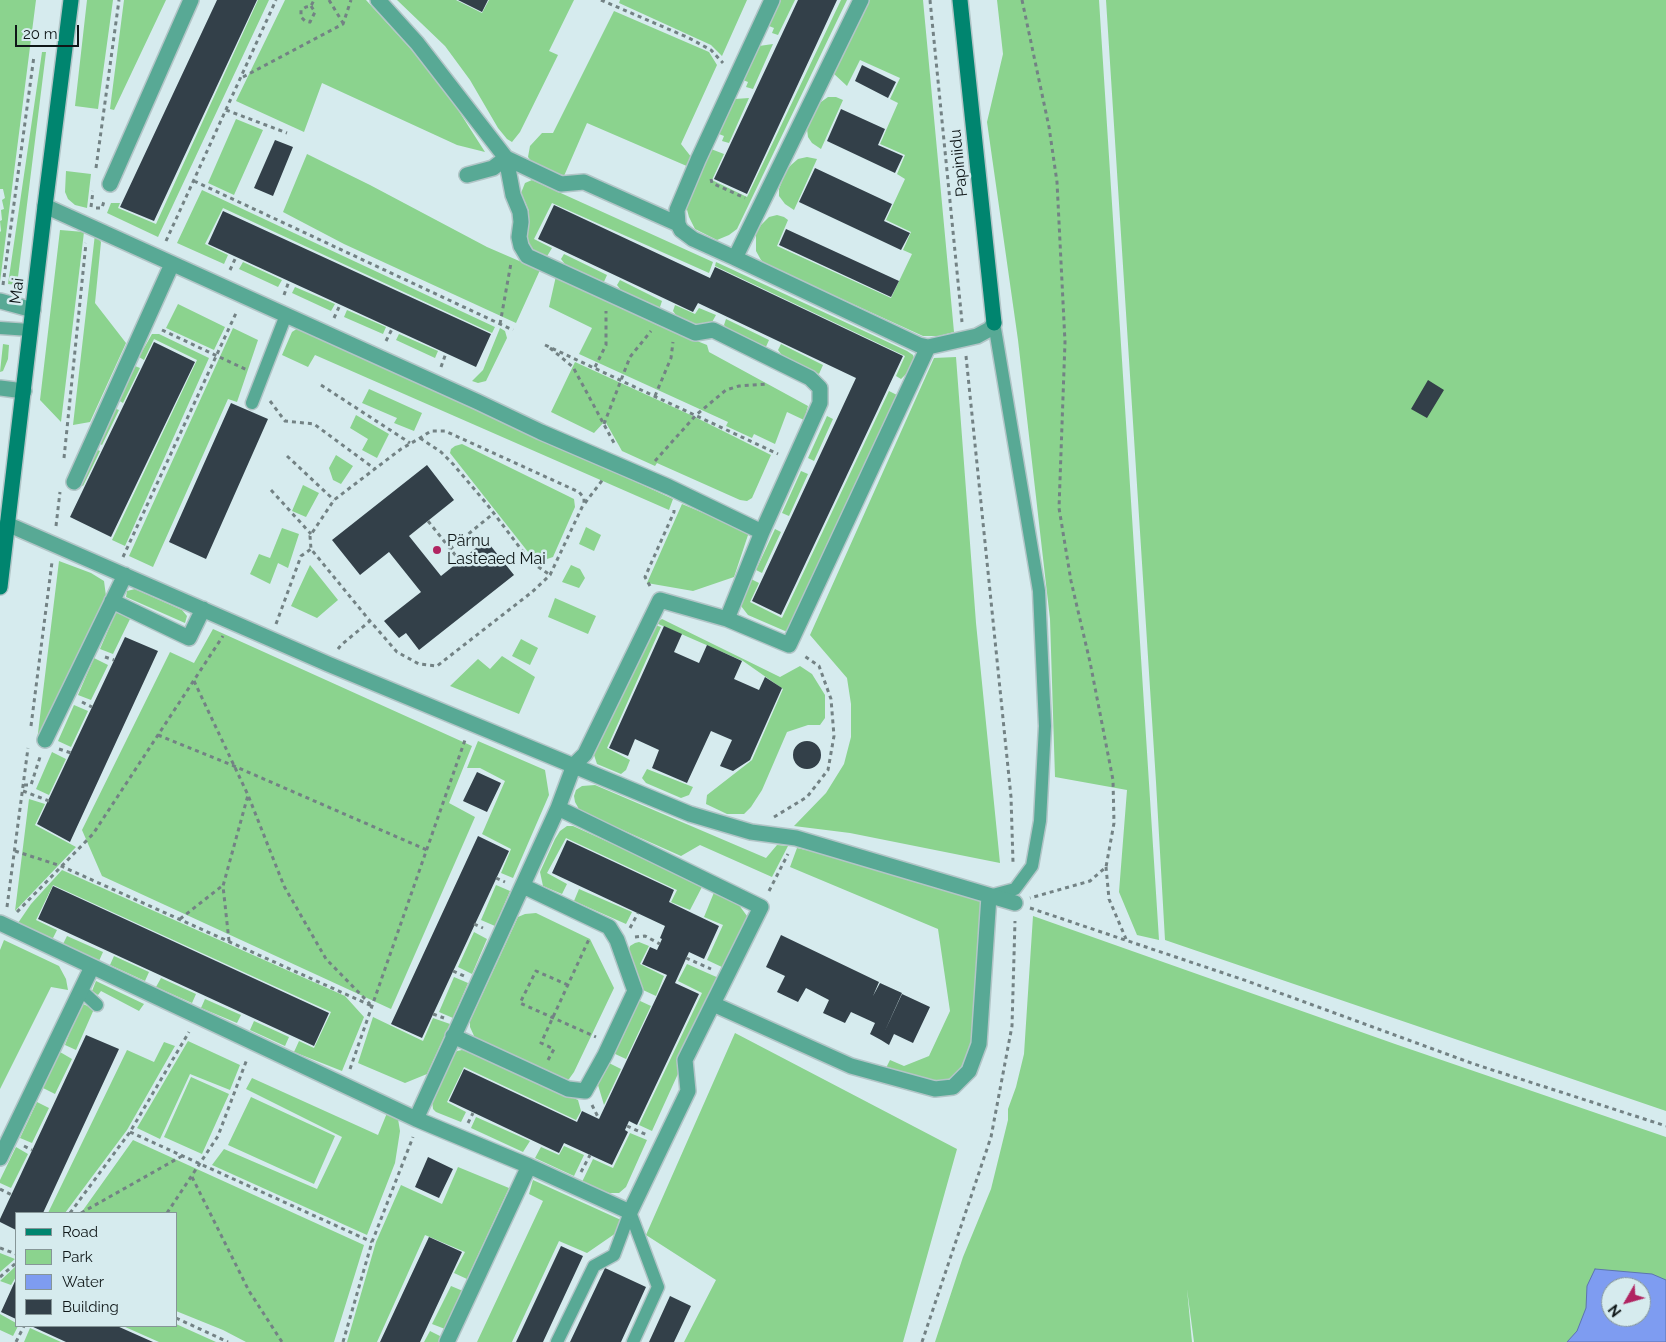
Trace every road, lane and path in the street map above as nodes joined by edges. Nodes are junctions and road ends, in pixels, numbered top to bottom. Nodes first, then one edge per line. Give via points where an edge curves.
1 (71, 0) edge
2 (191, 0) edge
3 (276, 0) edge
4 (314, 0) edge
5 (329, 0) edge
6 (351, 0) edge
7 (378, 0) edge
8 (601, 0) edge
9 (772, 0) edge
10 (861, 0) edge
11 (930, 0) edge
12 (960, 0) edge
13 (1022, 0) edge
14 (311, 6) junction
15 (343, 24) junction
16 (34, 56) dead end
17 (737, 77) junction
18 (242, 78) junction
19 (226, 110) junction
20 (287, 133) dead end
21 (704, 149) junction
22 (506, 158) junction
23 (466, 175) dead end
24 (194, 181) junction
25 (110, 184) dead end
26 (45, 206) junction
27 (761, 206) junction
28 (678, 224) junction
29 (521, 246) junction
30 (236, 257) dead end
31 (735, 258) junction
32 (166, 261) junction
33 (229, 273) dead end
34 (289, 281) dead end
35 (606, 292) junction
36 (244, 296) junction
37 (283, 297) dead end
38 (0, 301) edge
39 (340, 305) dead end
40 (33, 310) junction
41 (286, 315) junction
42 (333, 320) dead end
43 (668, 320) junction
44 (146, 322) junction
45 (994, 323) junction
46 (500, 324) junction
47 (0, 328) edge
48 (392, 328) dead end
49 (30, 330) junction
50 (513, 330) dead end
51 (964, 339) junction
52 (385, 343) dead end
53 (928, 347) junction
54 (446, 353) dead end
55 (216, 355) junction
56 (595, 367) junction
57 (440, 368) dead end
58 (621, 380) junction
59 (260, 381) junction
60 (768, 384) dead end
61 (321, 385) dead end
62 (0, 388) edge
63 (24, 391) junction
64 (655, 396) junction
65 (252, 403) dead end
66 (696, 415) junction
67 (604, 424) junction
68 (420, 438) junction
69 (410, 443) junction
70 (287, 456) dead end
71 (655, 461) dead end
72 (794, 462) junction
73 (613, 464) junction
74 (375, 469) junction
75 (629, 470) junction
76 (74, 482) dead end
77 (669, 487) junction
78 (271, 490) dead end
79 (334, 500) junction
80 (584, 503) junction
81 (494, 513) junction
82 (428, 521) dead end
83 (7, 524) junction
84 (762, 532) junction
85 (311, 534) junction
86 (311, 549) junction
87 (450, 549) junction
88 (460, 561) dead end
89 (121, 573) junction
90 (550, 575) junction
91 (0, 586) edge
92 (660, 600) junction
93 (112, 601) junction
94 (203, 609) junction
95 (727, 619) junction
96 (370, 621) junction
97 (232, 622) junction
98 (272, 639) junction
99 (789, 645) junction
100 (328, 664) junction
101 (194, 681) junction
102 (471, 723) junction
103 (158, 735) junction
104 (45, 740) joint
105 (574, 765) junction
106 (234, 766) junction
107 (24, 785) dead end
108 (23, 791) dead end
109 (248, 795) junction
110 (48, 800) dead end
111 (558, 808) junction
112 (751, 832) junction
113 (796, 838) junction
114 (427, 850) junction
115 (15, 851) dead end
116 (61, 866) junction
117 (1106, 868) junction
118 (223, 886) junction
119 (523, 886) junction
120 (989, 896) junction
121 (1015, 896) junction
122 (761, 907) junction
123 (180, 919) junction
124 (2, 925) edge
125 (626, 937) dead end
126 (590, 938) dead end
127 (1126, 940) junction
128 (229, 941) junction
129 (660, 944) dead end
130 (686, 958) dead end
131 (92, 967) junction
132 (727, 975) junction
133 (568, 985) junction
134 (81, 990) junction
135 (713, 1004) junction
136 (97, 1006) dead end
137 (372, 1006) junction
138 (198, 1017) junction
139 (553, 1017) junction
140 (453, 1036) junction
141 (254, 1043) junction
142 (610, 1043) junction
143 (546, 1063) dead end
144 (344, 1085) junction
145 (417, 1119) junction
146 (1666, 1126) edge
147 (130, 1132) junction
148 (182, 1156) junction
149 (0, 1158) edge
150 (199, 1164) junction
151 (529, 1166) junction
152 (191, 1176) junction
153 (0, 1188) edge
154 (12, 1195) dead end
155 (71, 1212) edge
156 (84, 1212) edge
157 (168, 1212) edge
158 (630, 1212) junction
159 (372, 1242) junction
160 (0, 1248) edge
161 (15, 1254) edge
162 (15, 1264) edge
163 (0, 1276) edge
164 (178, 1319) edge
165 (24, 1327) edge
166 (16, 1342) edge
167 (228, 1342) edge
168 (282, 1342) edge
169 (343, 1342) edge
170 (447, 1342) edge
171 (557, 1342) edge
172 (633, 1342) edge
173 (922, 1342) edge

1 - 26 street, Mai
2 - 25 street
3 - 18 path
4 - 14 path
5 - 15 path
6 - 15 path
7 - 22 street via 417,43
8 - 17 path via 712,50
9 - 17 street
10 - 27 street
11 - 51 path
12 - 45 street, Papiniidu
13 - 117 path via 1049,127 1057,182 1066,342 1059,508 1113,780 1114,823
14 - 14 path via 301,10 305,21 310,22 315,12
15 - 18 path
16 - 38 path
17 - 21 street
18 - 19 path
19 - 20 path
19 - 24 path
21 - 27 path via 712,183
21 - 28 street via 677,210
22 - 23 street via 492,168
22 - 28 street via 561,184 584,182
22 - 29 street via 513,195 520,212 518,237
24 - 32 path
24 - 46 path
26 - 32 street
26 - 40 street, Mai
27 - 31 street
28 - 31 street via 693,239
29 - 35 street via 528,256
29 - 46 path via 513,254
30 - 33 path
31 - 53 street
32 - 36 street
32 - 44 street
34 - 37 path
35 - 43 street
35 - 56 path via 606,345
36 - 41 street
36 - 55 path
38 - 40 street
39 - 42 path
40 - 49 street, Mai
41 - 59 lane
41 - 73 street
43 - 58 path via 630,357
43 - 64 path via 671,358
43 - 72 street via 695,333 713,330 810,378 820,388 820,403
44 - 55 path
44 - 76 street
45 - 51 street via 983,334
45 - 121 lane via 1039,590 1045,726 1040,821 1032,866
46 - 50 path
47 - 49 lane
48 - 52 path
49 - 63 street, Mai
51 - 53 street
51 - 121 path via 1011,797
53 - 99 street
54 - 57 path
55 - 59 path
55 - 89 path
56 - 58 path
56 - 67 path via 545,345 573,367
58 - 64 path
58 - 67 path
59 - 65 lane
59 - 74 path via 285,421 314,424
60 - 66 path via 726,390
61 - 69 path
62 - 63 street
63 - 83 street, Mai
64 - 66 path
66 - 71 path
66 - 72 path
67 - 75 path
68 - 69 path
68 - 80 path via 431,431 445,431 579,492
68 - 81 path via 453,464
69 - 74 path
70 - 79 path
72 - 84 street
73 - 75 street
73 - 80 path
74 - 79 path
75 - 77 street
77 - 84 street
77 - 92 path via 674,512 645,577
78 - 85 path
79 - 85 path
80 - 90 path
81 - 87 path
81 - 90 path via 530,561
82 - 87 path
83 - 89 street
83 - 91 street, Mai
84 - 95 street
85 - 86 path
86 - 96 path
86 - 98 path via 301,556
87 - 88 path
89 - 93 street
89 - 94 street
90 - 96 path via 437,666 418,664 397,652
92 - 95 street
92 - 105 street via 585,754
93 - 94 street via 189,638
93 - 104 street
94 - 97 street
95 - 99 street
96 - 100 path via 341,645
97 - 98 street
97 - 101 path
98 - 100 street
99 - 112 path via 819,666 832,699 834,736 828,770 807,797
100 - 102 street
101 - 103 path
101 - 106 path
102 - 105 street
102 - 114 path
103 - 106 path
103 - 116 path via 93,834
104 - 107 path via 32,785
105 - 111 street
105 - 112 street via 690,814
106 - 109 path
106 - 114 path
108 - 110 path
109 - 118 path
109 - 137 path via 284,886 326,959
111 - 119 street
111 - 122 street
112 - 113 street
113 - 120 street
113 - 122 path
114 - 137 path
115 - 116 path
116 - 123 path
116 - 124 path
117 - 121 path via 1090,881
117 - 127 path via 1109,899
118 - 123 path
118 - 128 path
119 - 140 street
119 - 142 street via 598,920 609,927 617,940 635,991
120 - 121 street
120 - 135 street via 979,1044 969,1071 953,1087 935,1089 851,1066
121 - 127 path
121 - 173 path via 1012,1026 991,1138
122 - 132 street
123 - 128 path
124 - 131 street
125 - 129 path via 645,936
126 - 133 path
127 - 146 path via 1474,1064
128 - 137 path
130 - 132 path
131 - 134 street
131 - 138 street
132 - 135 street
133 - 139 path
133 - 139 path via 536,971 520,1003
134 - 136 lane
134 - 149 street
135 - 158 street via 685,1060 688,1091
137 - 144 path
138 - 141 street
138 - 147 path
139 - 142 path
139 - 143 path via 541,1043 554,1049
140 - 142 street via 568,1089 585,1091
140 - 145 street
141 - 144 street
141 - 150 path via 218,1136
144 - 145 street
145 - 151 street
145 - 159 path
147 - 148 path
147 - 155 path
148 - 150 path
148 - 156 path
150 - 152 path
150 - 159 path
151 - 158 street
151 - 170 street
152 - 157 path
152 - 168 path via 249,1291
153 - 154 path
158 - 171 lane via 614,1255 594,1266
158 - 172 lane via 658,1287
159 - 169 path
160 - 161 path
162 - 163 path
164 - 167 path
165 - 166 path

